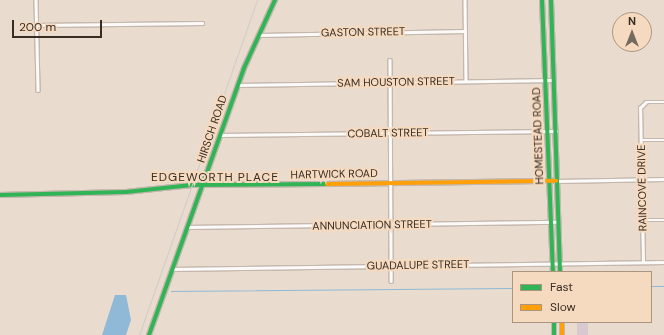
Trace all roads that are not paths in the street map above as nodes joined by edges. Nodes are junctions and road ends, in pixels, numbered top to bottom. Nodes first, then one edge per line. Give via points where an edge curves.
1 (36, 0) edge
2 (275, 0) edge
3 (465, 0) edge
4 (542, 0) edge
5 (551, 0) edge
6 (202, 23) dead end
7 (37, 25) junction
8 (465, 31) junction
9 (551, 33) junction
10 (544, 34) junction
11 (260, 35) junction
12 (390, 60) dead end
13 (545, 80) junction
14 (553, 80) junction
15 (466, 81) junction
16 (391, 82) junction
17 (238, 85) junction
18 (38, 90) dead end
19 (664, 102) edge
20 (388, 132) junction
21 (548, 132) junction
22 (556, 132) junction
23 (219, 135) junction
24 (641, 140) junction
25 (664, 140) edge
26 (642, 179) junction
27 (664, 179) edge
28 (548, 181) junction
29 (556, 181) junction
30 (389, 182) junction
31 (202, 185) junction
32 (0, 195) edge
33 (642, 220) junction
34 (664, 220) edge
35 (549, 222) junction
36 (557, 222) junction
37 (390, 224) junction
38 (188, 228) junction
39 (643, 262) junction
40 (664, 262) edge
41 (552, 264) junction
42 (560, 264) junction
43 (391, 266) junction
44 (172, 269) junction
45 (553, 271) edge
46 (560, 271) edge
47 (391, 281) dead end
48 (554, 323) edge
49 (562, 323) edge
50 (149, 335) edge
51 (554, 335) edge
52 (562, 335) edge

1 - 7 street
2 - 11 main road, HIRSCH ROAD
3 - 8 street
4 - 10 main road, HOMESTEAD ROAD
5 - 9 main road, HOMESTEAD ROAD
6 - 7 street
7 - 18 street
8 - 11 street, GASTON STREET
8 - 15 street
9 - 10 main road
9 - 14 main road, HOMESTEAD ROAD
10 - 13 main road, HOMESTEAD ROAD
11 - 17 main road, HIRSCH ROAD
12 - 16 street
13 - 14 street, SAM HOUSTON STREET
13 - 15 street, SAM HOUSTON STREET
13 - 21 main road, HOMESTEAD ROAD
14 - 22 main road, HOMESTEAD ROAD
15 - 16 street, SAM HOUSTON STREET
16 - 17 street, SAM HOUSTON STREET
16 - 20 street
17 - 23 main road, HIRSCH ROAD
19 - 24 street, RAINCOVE DRIVE via 642,104
20 - 21 street, COBALT STREET
20 - 23 street, COBALT STREET
20 - 30 street
21 - 22 street, COBALT STREET
21 - 28 main road, HOMESTEAD ROAD
22 - 29 main road, HOMESTEAD ROAD
23 - 31 main road, HIRSCH ROAD
24 - 25 street
24 - 26 street, RAINCOVE DRIVE
26 - 27 street
26 - 29 street
26 - 33 street, RAINCOVE DRIVE
28 - 29 main road, HARTWICK ROAD
28 - 30 main road, HARTWICK ROAD
28 - 35 main road, HOMESTEAD ROAD
29 - 36 main road, HOMESTEAD ROAD
30 - 31 main road, HARTWICK ROAD
30 - 37 street
31 - 32 main road, HARTWICK ROAD via 126,192
31 - 38 main road, HIRSCH ROAD
33 - 34 street
33 - 39 street, RAINCOVE DRIVE
35 - 36 street, ANNUNCIATION STREET
35 - 37 street, ANNUNCIATION STREET
35 - 41 main road, HOMESTEAD ROAD
36 - 42 main road, HOMESTEAD ROAD
37 - 38 street, ANNUNCIATION STREET
37 - 43 street
38 - 44 main road, HIRSCH ROAD
39 - 40 street, GUADALUPE STREET
39 - 42 street, GUADALUPE STREET
41 - 42 street, GUADALUPE STREET
41 - 43 street, GUADALUPE STREET
41 - 45 main road, HOMESTEAD ROAD
42 - 46 main road, HOMESTEAD ROAD
43 - 44 street, GUADALUPE STREET
43 - 47 street
44 - 50 main road, HIRSCH ROAD
48 - 51 main road
49 - 52 main road

